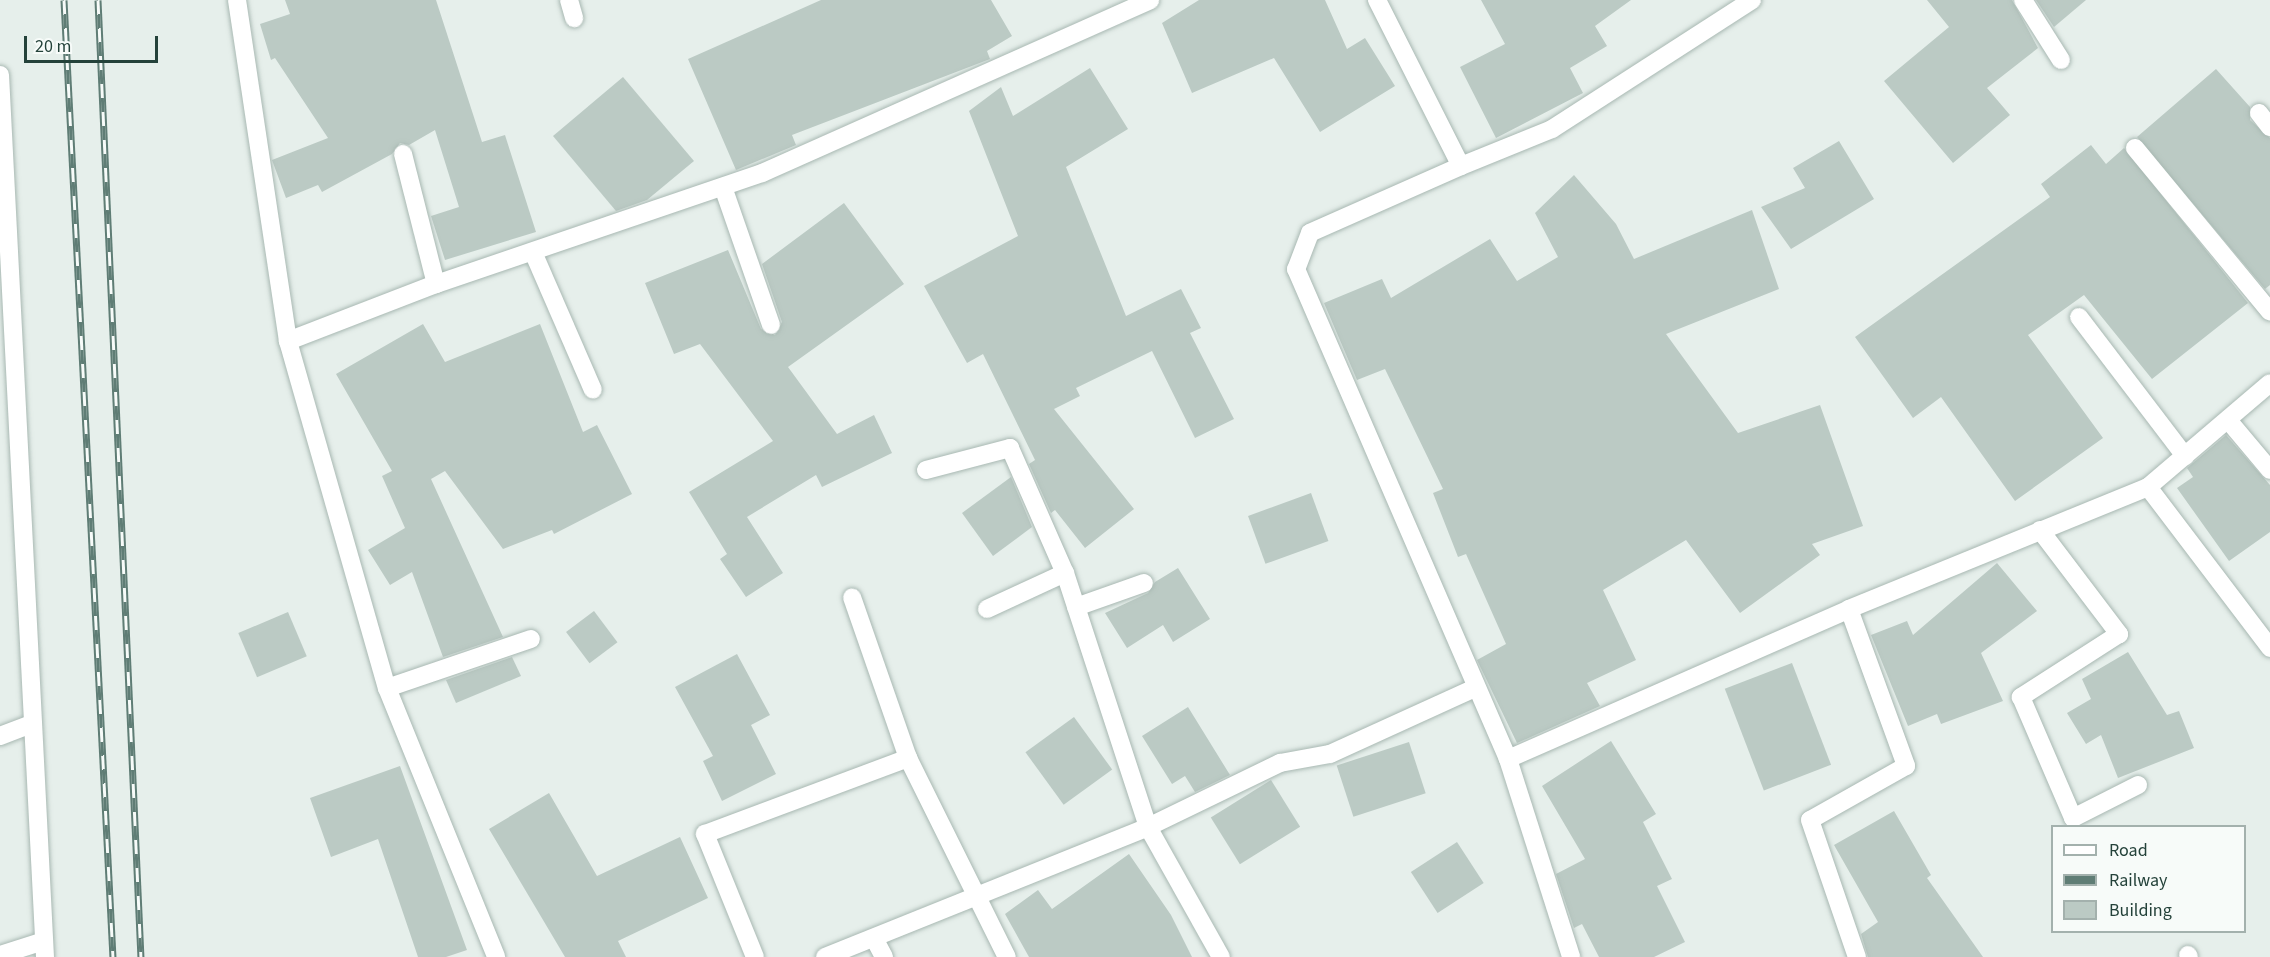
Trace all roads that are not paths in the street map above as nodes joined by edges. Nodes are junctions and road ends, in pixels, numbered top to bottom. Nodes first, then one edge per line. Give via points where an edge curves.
1 (237, 0) edge
2 (1150, 0) edge
3 (1377, 0) edge
4 (1752, 0) edge
5 (2023, 0) edge
6 (2061, 60) dead end
7 (0, 75) edge
8 (2135, 148) dead end
9 (403, 154) dead end
10 (1461, 166) junction
11 (723, 187) junction
12 (4, 215) edge
13 (533, 252) junction
14 (436, 285) junction
15 (2270, 312) edge
16 (2079, 317) dead end
17 (771, 325) dead end
18 (288, 341) junction
19 (8, 380) edge
20 (2270, 383) edge
21 (593, 390) dead end
22 (2228, 420) junction
23 (2185, 456) junction
24 (926, 470) dead end
25 (2270, 470) edge
26 (2148, 487) junction
27 (2040, 530) junction
28 (1065, 573) junction
29 (1143, 583) dead end
30 (852, 597) dead end
31 (1077, 607) junction
32 (987, 609) dead end
33 (1849, 609) junction
34 (531, 639) dead end
35 (2270, 648) edge
36 (387, 688) junction
37 (1475, 688) junction
38 (32, 724) junction
39 (0, 736) edge
40 (908, 758) junction
41 (1508, 759) junction
42 (2138, 785) dead end
43 (1148, 827) junction
44 (974, 897) junction
45 (875, 940) junction
46 (44, 949) edge
47 (0, 955) edge
48 (496, 957) edge
49 (755, 957) edge
50 (825, 957) edge
51 (884, 957) edge
52 (1007, 957) edge
53 (1221, 957) edge
54 (1571, 957) edge
55 (1857, 957) edge

1 - 18 street
2 - 11 street
3 - 10 street
4 - 10 street via 1552,129
5 - 6 street
7 - 12 street
8 - 15 street
9 - 14 street
10 - 37 street via 1310,233 1296,269
11 - 13 street
11 - 17 street
12 - 19 street
13 - 14 street
13 - 21 street
14 - 18 street
16 - 23 street
18 - 36 street
19 - 38 street
20 - 22 street
22 - 23 street
22 - 25 street
23 - 26 street
24 - 28 street via 1010,448
26 - 27 street
26 - 35 street
27 - 33 street
27 - 42 street via 2119,634 2021,697 2073,818
28 - 31 street
28 - 32 street
29 - 31 street
30 - 40 street
31 - 43 street
33 - 41 street
33 - 55 street via 1906,766 1810,820
34 - 36 street
36 - 48 street
37 - 41 street
37 - 43 street via 1330,754 1280,762
38 - 39 street
38 - 46 street
40 - 44 street
40 - 49 street via 705,834
41 - 54 street
43 - 44 street
43 - 53 street
44 - 45 street
44 - 52 street
45 - 50 street
45 - 51 street
46 - 47 street

